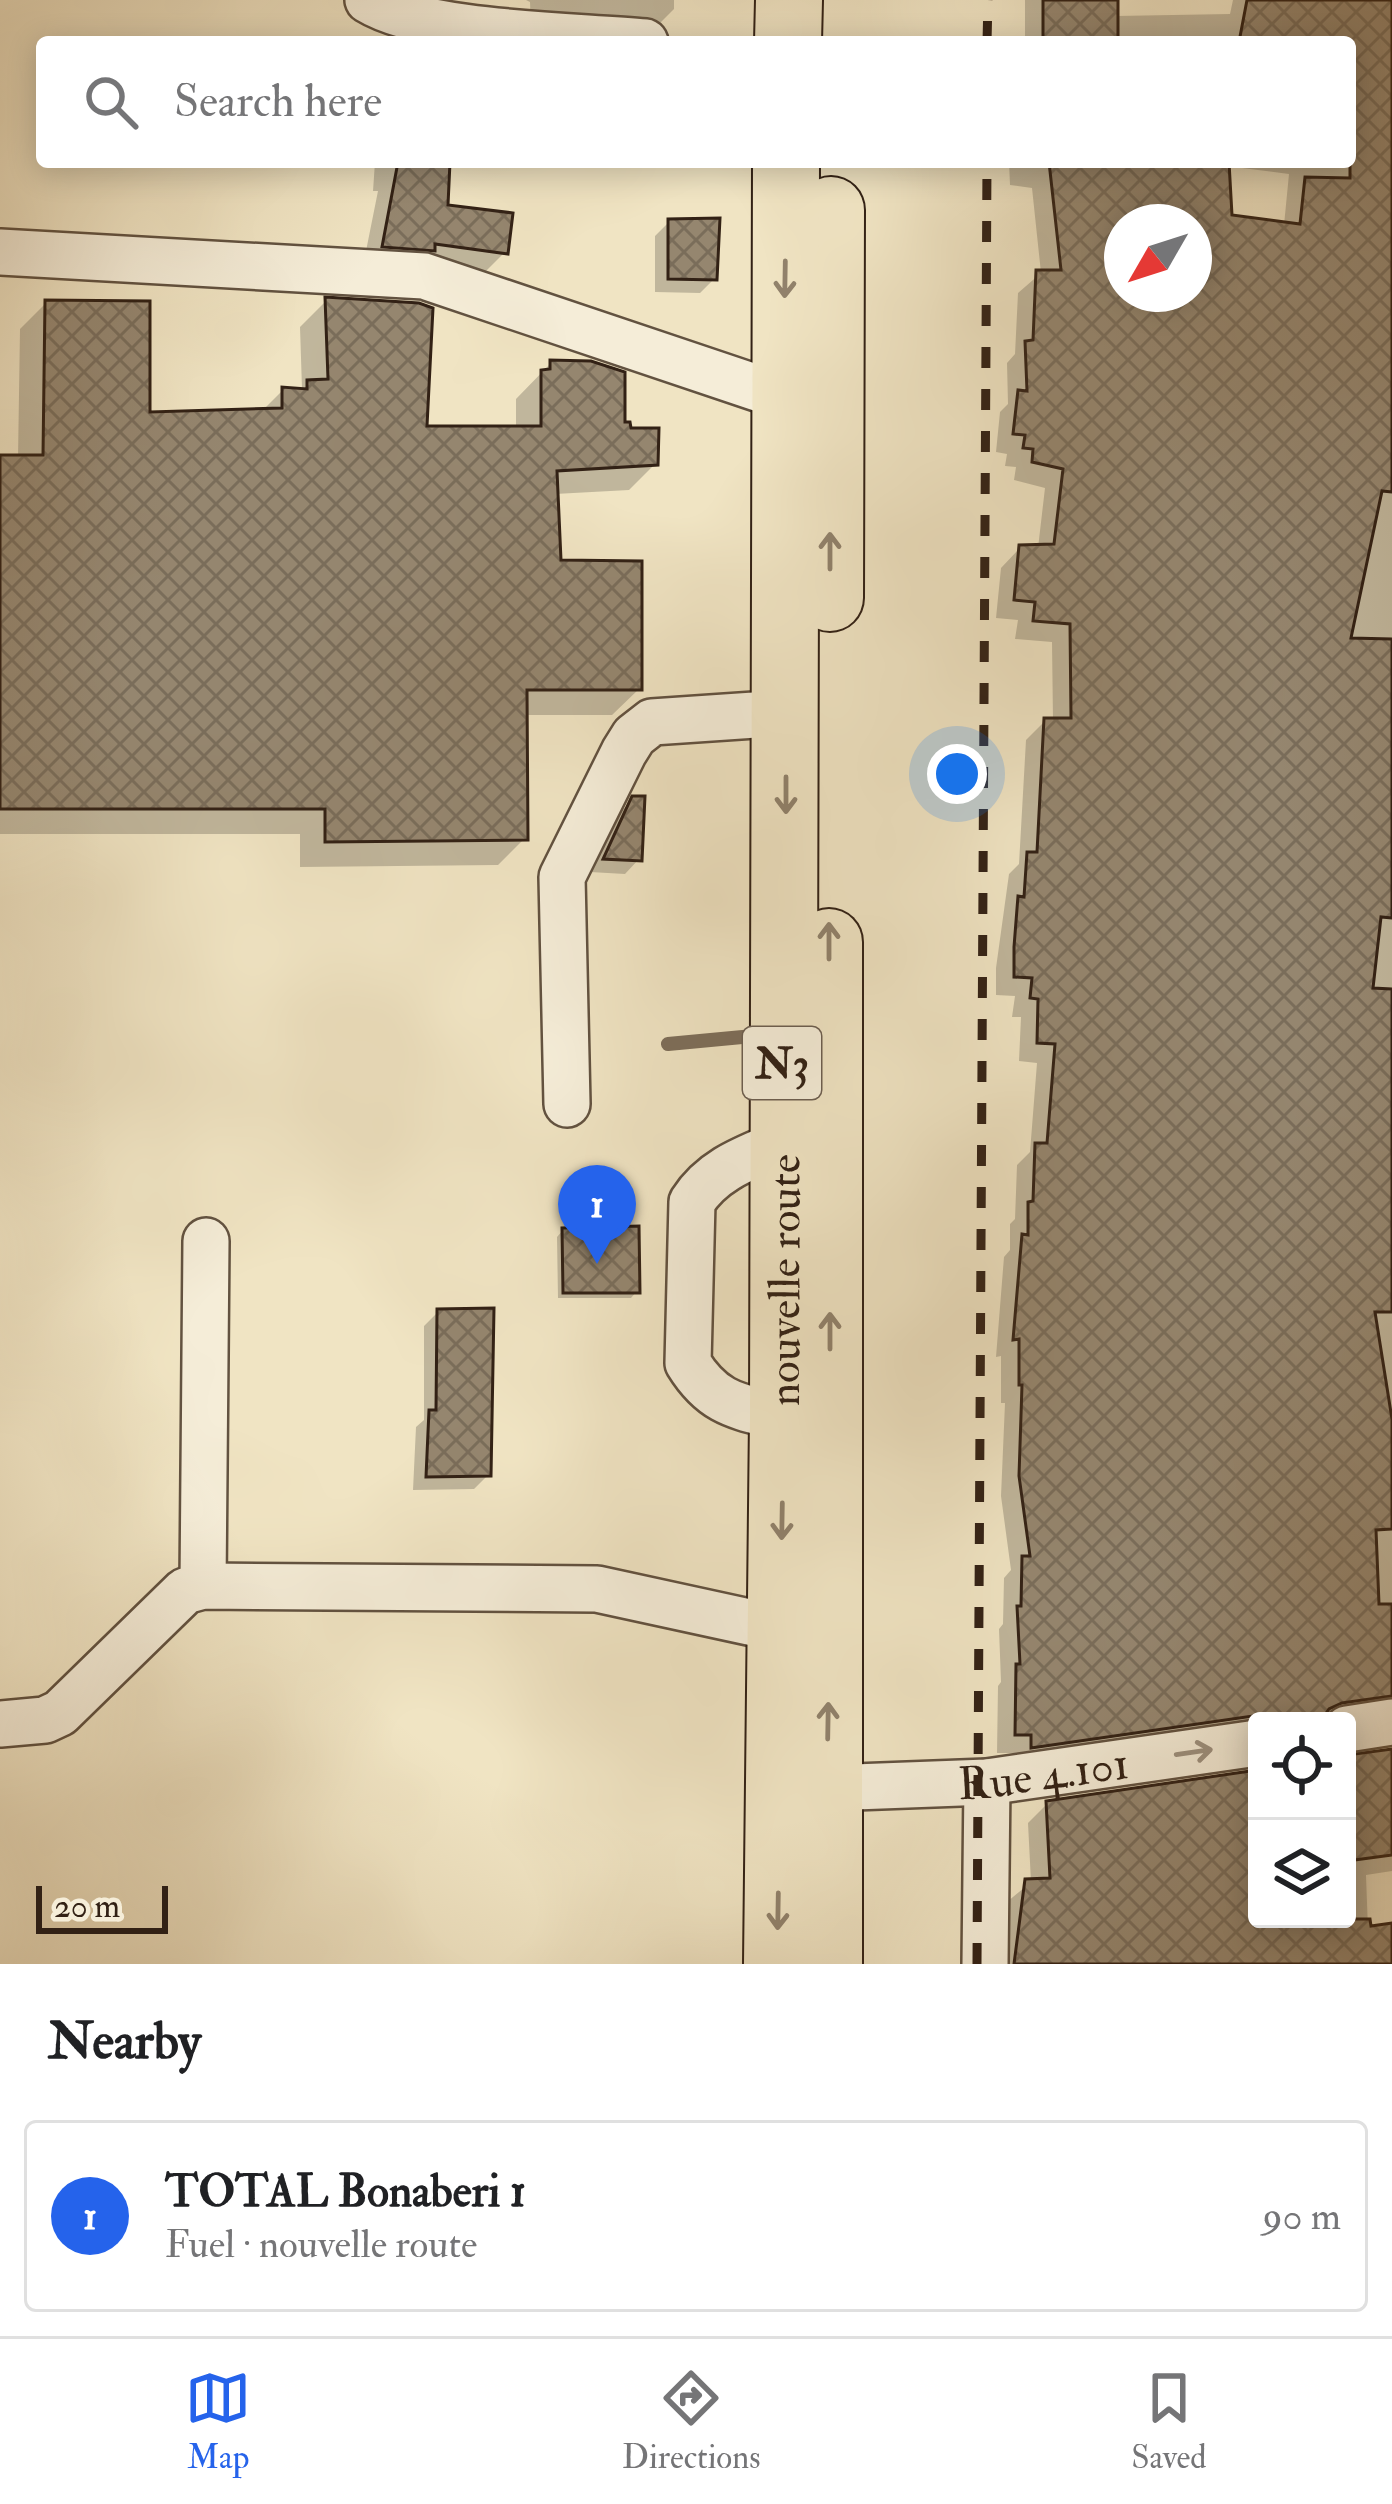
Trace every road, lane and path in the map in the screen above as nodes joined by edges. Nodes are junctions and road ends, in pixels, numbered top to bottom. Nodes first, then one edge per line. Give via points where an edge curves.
1 (368, 0) edge
2 (789, 0) edge
3 (832, 0) edge
4 (578, 36) edge
5 (788, 36) edge
6 (831, 36) edge
7 (786, 168) edge
8 (831, 168) edge
9 (0, 252) edge
10 (784, 397) junction
11 (785, 713) junction
12 (567, 1104) dead end
13 (782, 1143) junction
14 (206, 1241) dead end
15 (783, 1418) junction
16 (203, 1586) junction
17 (781, 1629) junction
18 (1392, 1722) edge
19 (0, 1724) edge
20 (1356, 1728) edge
21 (1248, 1744) edge
22 (987, 1782) junction
23 (827, 1788) junction
24 (777, 1964) edge
25 (829, 1964) edge
26 (985, 1964) edge

1 - 4 street via 434,23
2 - 5 highway
3 - 6 highway
7 -> 10 highway, nouvelle route / N3
23 -> 8 highway, nouvelle route / N3
9 - 10 street via 424,276
10 - 11 highway, nouvelle route / N3
11 - 12 street via 652,722 624,752 562,877
11 -> 13 highway, nouvelle route / N3
13 - 15 highway, nouvelle route / N3
13 - 15 street via 727,1168 692,1202 688,1363 724,1403
14 - 16 street
15 -> 17 highway, nouvelle route / N3
16 - 17 street via 597,1589
16 - 19 street via 184,1591 60,1713
17 -> 24 highway, nouvelle route / N3
18 - 20 street
22 -> 21 street, Rue 4.101
22 - 23 street, Rue 4.101
22 - 26 street
23 - 25 highway, nouvelle route / N3

